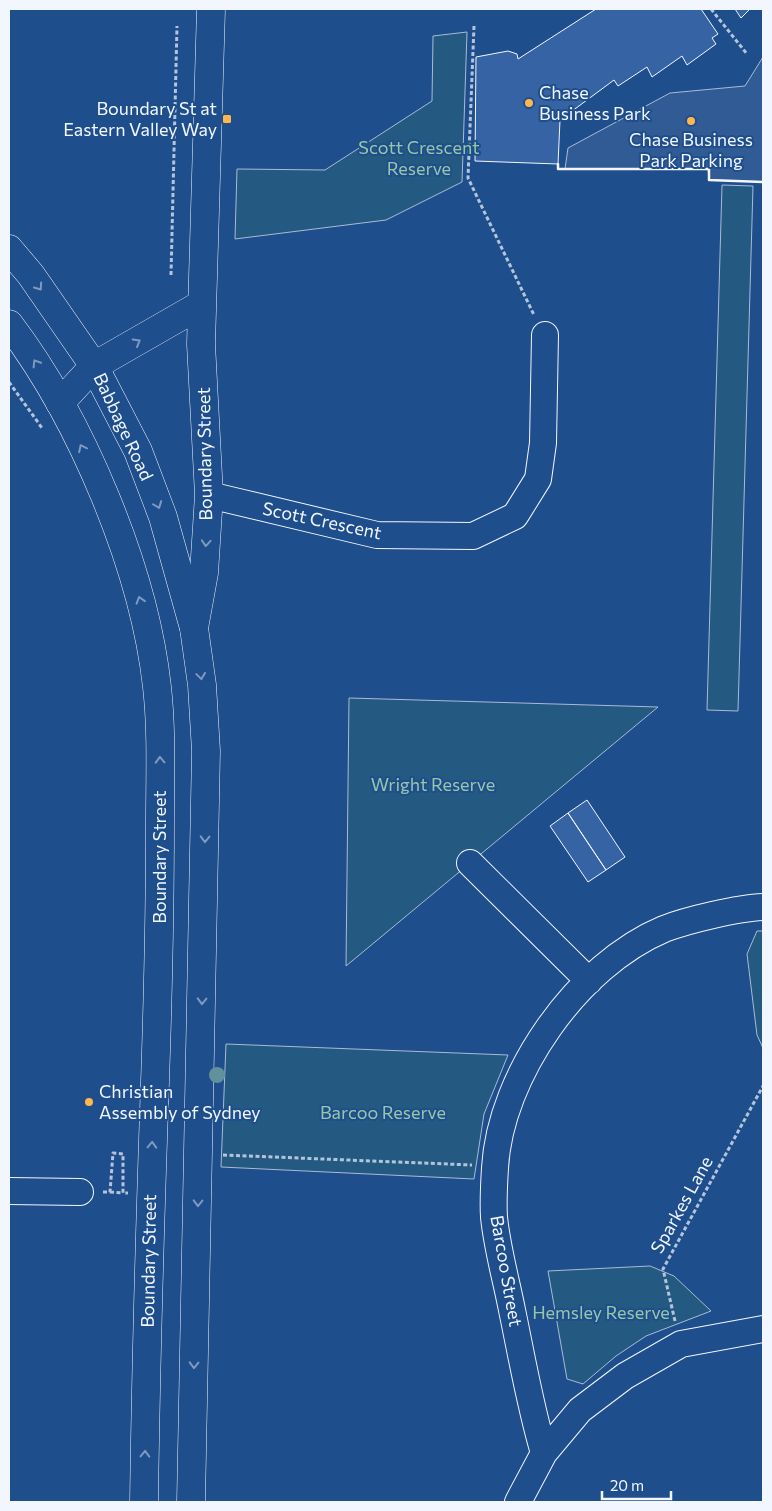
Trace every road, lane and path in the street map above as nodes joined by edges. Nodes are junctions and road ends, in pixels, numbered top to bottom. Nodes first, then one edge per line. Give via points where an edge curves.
1 (211, 9) edge
2 (711, 9) edge
3 (177, 26) dead end
4 (474, 26) dead end
5 (747, 54) dead end
6 (9, 249) edge
7 (172, 275) dead end
8 (202, 304) junction
9 (9, 324) edge
10 (545, 335) joint
11 (94, 366) junction
12 (9, 382) edge
13 (60, 403) junction
14 (48, 436) dead end
15 (209, 495) junction
16 (194, 628) junction
17 (470, 863) dead end
18 (763, 906) edge
19 (589, 981) junction
20 (763, 1086) edge
21 (199, 1154) junction
22 (495, 1166) junction
23 (9, 1191) edge
24 (80, 1192) joint
25 (110, 1192) junction
26 (123, 1193) junction
27 (135, 1193) junction
28 (763, 1329) edge
29 (681, 1344) junction
30 (544, 1453) junction
31 (144, 1502) edge
32 (191, 1502) edge
33 (518, 1502) edge

1 - 8 main road, Boundary Street
2 - 5 path
3 - 7 path
4 - 10 path via 468,178
6 -> 11 main road, Babbage Road via 31,275
11 -> 8 main road
8 - 15 main road, Boundary Street
13 -> 9 main road
10 - 15 street, Scott Crescent via 543,443 538,479 515,516 473,536 377,535
11 - 13 main road
11 -> 16 main road, Babbage Road via 138,451 163,517
12 - 14 path
27 -> 13 main road, Boundary Street via 160,932 157,687 145,617 127,555 102,490
15 -> 16 main road, Boundary Street via 204,573
16 -> 21 main road, Boundary Street via 206,751
17 - 19 street
18 - 19 street, Barcoo Street via 664,929 626,951
19 - 22 street, Barcoo Street via 536,1047 512,1092
20 - 29 path, Sparkes Lane via 663,1269
21 - 22 path
21 -> 32 main road, Boundary Street
22 - 30 street, Barcoo Street via 494,1217 528,1397
23 - 24 street
24 - 25 path
25 - 26 path
25 - 26 path via 113,1153 123,1154
26 - 27 path
31 -> 27 main road, Boundary Street
28 - 29 street
29 - 30 street via 625,1376 580,1410
30 - 33 street

